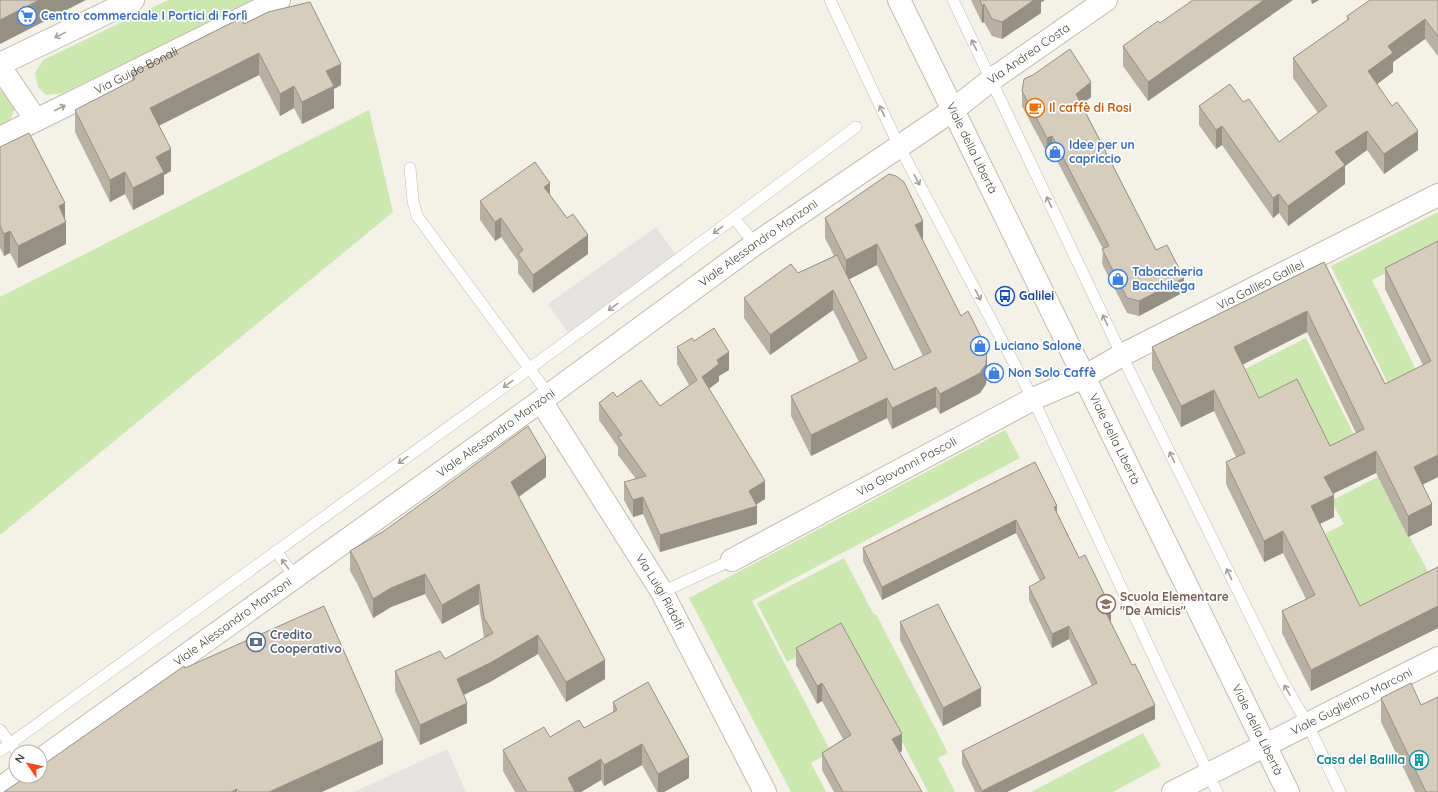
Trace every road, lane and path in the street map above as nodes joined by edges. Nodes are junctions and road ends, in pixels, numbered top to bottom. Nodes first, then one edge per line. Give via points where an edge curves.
1 (133, 0) edge
2 (279, 0) edge
3 (830, 0) edge
4 (899, 0) edge
5 (953, 0) edge
6 (1106, 0) edge
7 (0, 66) edge
8 (991, 80) junction
9 (953, 110) junction
10 (36, 120) junction
11 (856, 127) dead end
12 (0, 138) edge
13 (899, 146) junction
14 (410, 168) dead end
15 (1438, 195) edge
16 (734, 218) junction
17 (754, 244) junction
18 (1122, 355) junction
19 (529, 368) junction
20 (1084, 377) junction
21 (545, 398) junction
22 (1033, 399) junction
23 (276, 551) junction
24 (732, 560) joint
25 (295, 577) junction
26 (662, 592) junction
27 (1438, 658) edge
28 (1307, 724) junction
29 (0, 730) edge
30 (10, 744) edge
31 (18, 744) edge
32 (1266, 746) junction
33 (48, 754) edge
34 (1213, 783) edge
35 (765, 792) edge
36 (1174, 792) edge
37 (1288, 792) edge
38 (1340, 792) edge

1 -> 7 street
10 -> 2 street, Via Guido Bonali
13 -> 3 lane
4 - 9 street, Viale della Libertà
8 -> 5 lane
6 - 8 street, Via Andrea Costa
7 - 10 street
8 - 9 street, Via Andrea Costa
18 -> 8 lane
9 - 13 street, Viale Alessandro Manzoni
9 - 20 street, Viale della Libertà
10 - 12 street, Via Guido Bonali
11 - 16 lane
13 - 17 street, Viale Alessandro Manzoni
13 -> 22 lane
14 - 19 lane via 417,216
15 - 18 street, Via Galileo Galilei
16 - 17 lane
16 -> 19 lane
17 - 21 street, Viale Alessandro Manzoni
18 - 20 street, Via Galileo Galilei
28 -> 18 lane via 1283,682
19 - 21 lane
19 -> 23 lane
20 - 22 street, Via Giovanni Pascoli
20 - 32 street, Viale della Libertà
21 - 25 street, Viale Alessandro Manzoni
21 - 26 street, Via Luigi Ridolfi
22 - 24 street, Via Giovanni Pascoli
22 - 34 lane
25 -> 23 lane
23 - 31 lane
24 - 26 lane
25 - 33 street, Viale Alessandro Manzoni
26 - 35 street, Via Luigi Ridolfi
27 - 28 street, Viale Guglielmo Marconi
28 - 32 street, Viale Guglielmo Marconi
28 - 38 lane
29 - 30 lane
32 - 34 street, Viale Guglielmo Marconi
32 - 37 street, Viale della Libertà
34 - 36 street, Viale Guglielmo Marconi

